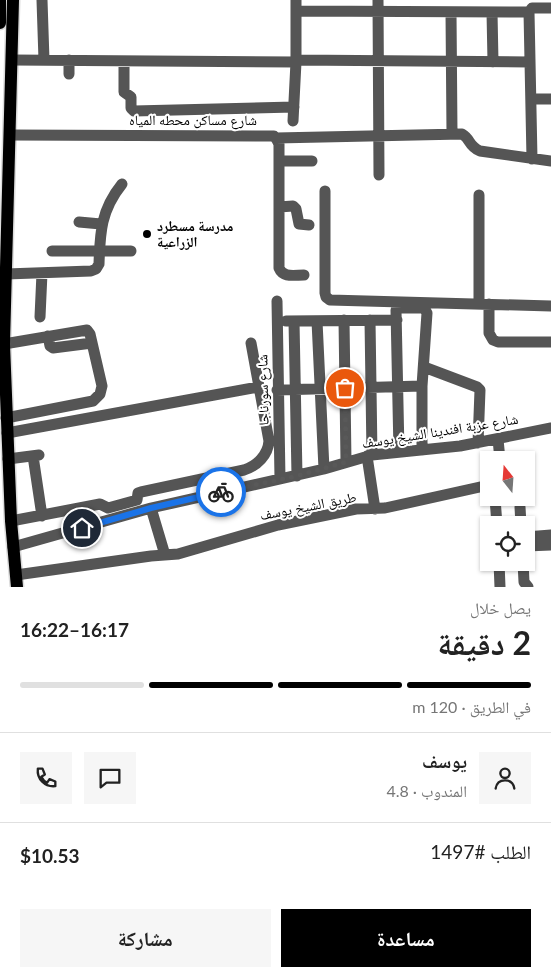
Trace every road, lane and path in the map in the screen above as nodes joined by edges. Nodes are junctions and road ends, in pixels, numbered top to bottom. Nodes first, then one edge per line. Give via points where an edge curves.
1 (0, 0) edge
2 (13, 0) edge
3 (42, 0) edge
4 (296, 5) edge
5 (378, 6) edge
6 (450, 8) edge
7 (551, 8) edge
8 (492, 12) junction
9 (529, 12) junction
10 (0, 23) edge
11 (12, 60) junction
12 (44, 60) junction
13 (69, 60) junction
14 (124, 61) junction
15 (296, 61) junction
16 (378, 61) junction
17 (452, 62) junction
18 (493, 62) junction
19 (530, 62) junction
20 (69, 74) dead end
21 (531, 99) junction
22 (551, 99) edge
23 (294, 107) junction
24 (293, 121) dead end
25 (452, 134) junction
26 (10, 135) junction
27 (379, 135) junction
28 (276, 138) junction
29 (532, 158) junction
30 (279, 160) junction
31 (312, 161) dead end
32 (551, 161) edge
33 (379, 175) dead end
34 (122, 184) dead end
35 (325, 191) dead end
36 (479, 195) dead end
37 (279, 207) junction
38 (79, 222) dead end
39 (101, 224) junction
40 (309, 224) dead end
41 (52, 251) dead end
42 (99, 251) junction
43 (131, 251) dead end
44 (42, 273) junction
45 (6, 274) junction
46 (304, 276) dead end
47 (277, 301) dead end
48 (484, 304) junction
49 (551, 306) edge
50 (40, 317) dead end
51 (344, 320) junction
52 (370, 320) junction
53 (397, 320) junction
54 (276, 321) junction
55 (294, 321) junction
56 (317, 321) junction
57 (551, 342) edge
58 (250, 343) dead end
59 (4, 344) junction
60 (424, 367) junction
61 (258, 386) junction
62 (422, 386) junction
63 (398, 387) junction
64 (345, 388) junction
65 (371, 388) junction
66 (320, 389) junction
67 (278, 390) junction
68 (296, 390) junction
69 (6, 418) junction
70 (551, 428) edge
71 (7, 433) junction
72 (498, 439) junction
73 (478, 443) junction
74 (422, 450) junction
75 (499, 451) edge
76 (399, 452) junction
77 (370, 455) junction
78 (8, 459) junction
79 (346, 462) junction
80 (324, 469) junction
81 (297, 476) junction
82 (280, 479) junction
83 (480, 488) edge
84 (520, 507) dead end
85 (151, 508) junction
86 (375, 510) junction
87 (42, 516) junction
88 (520, 516) edge
89 (11, 521) junction
90 (551, 535) edge
91 (535, 540) edge
92 (539, 541) junction
93 (535, 543) edge
94 (551, 544) edge
95 (14, 547) junction
96 (165, 555) junction
97 (499, 571) edge
98 (523, 571) edge
99 (17, 581) edge
100 (500, 587) edge
101 (528, 587) edge

1 - 10 main road
2 - 11 main road
3 - 12 street
4 - 5 street
4 - 15 street
5 - 6 street
5 - 16 street
6 - 8 street
6 - 17 street
7 - 9 street via 532,8
8 - 9 street
8 - 18 street
9 - 19 street
11 - 12 street
11 - 26 main road
12 - 13 street
13 - 14 street
13 - 20 street
14 - 15 street
14 - 23 street via 124,92 131,97 134,111
15 - 16 street
15 - 23 street
16 - 17 street
16 - 27 street
17 - 18 street
17 - 25 street
18 - 19 street
19 - 21 street
21 - 22 street
21 - 29 street
23 - 24 street
25 - 27 street, شارع مساكن محطه المياه
25 - 29 street via 464,135 471,146 480,151
26 - 28 street, شارع مساكن محطه المياه via 269,135
26 - 45 main road
27 - 28 street, شارع مساكن محطه المياه
27 - 33 street
28 - 30 street
29 - 32 street
30 - 31 street
30 - 37 street
34 - 39 street via 109,203
35 - 48 street via 325,292 328,299
36 - 48 street
37 - 40 street via 295,207 299,224
37 - 46 street via 280,270 287,276
38 - 39 street
39 - 42 street
41 - 42 street
42 - 43 street
42 - 44 street via 99,264 94,270
44 - 45 street
44 - 50 street
45 - 59 main road
47 - 54 street, شارع سورناجا
48 - 49 street
48 - 57 street via 493,340
51 - 52 street
51 - 56 street
51 - 64 street
52 - 53 street
52 - 65 street
53 - 60 street via 397,308 424,308 427,311
53 - 63 street
54 - 55 street
54 - 67 street, شارع سورناجا
55 - 56 street
55 - 68 street
56 - 66 street
58 - 61 street
59 - 69 main road
59 - 69 street via 48,336 53,348 92,343 102,386 98,398 90,401
60 - 62 street
60 - 73 street via 480,390
61 - 71 street
61 - 87 street via 269,441 265,454 251,467 141,492 137,500 108,508 100,504
62 - 63 street
62 - 74 street
63 - 65 street
63 - 76 street
64 - 65 street
64 - 66 street
64 - 79 street
65 - 77 street
66 - 68 street
66 - 80 street
67 - 68 street
67 - 82 street, شارع سورناجا
68 - 81 street
69 - 71 main road
70 - 72 street, شارع عزبة افندينا الشيخ يوسف
71 - 78 main road
72 - 73 street, شارع عزبة افندينا الشيخ يوسف
72 - 75 street
73 - 74 street, شارع عزبة افندينا الشيخ يوسف
74 - 76 street, شارع عزبة افندينا الشيخ يوسف
76 - 77 street, شارع عزبة افندينا الشيخ يوسف
77 - 79 street, شارع عزبة افندينا الشيخ يوسف
77 - 86 street
78 - 87 street via 36,456
78 - 89 main road
79 - 80 street, شارع عزبة افندينا الشيخ يوسف
80 - 81 street, شارع عزبة افندينا الشيخ يوسف
81 - 82 street, شارع عزبة افندينا الشيخ يوسف
82 - 85 street, شارع عزبة افندينا الشيخ يوسف
83 - 86 street, طريق الشيخ يوسف
84 - 88 street
85 - 95 street, شارع عزبة افندينا الشيخ يوسف
85 - 96 street
86 - 96 street, طريق الشيخ يوسف via 356,509 278,525
87 - 89 street
89 - 95 main road
90 - 92 street
91 - 92 street
92 - 93 street
92 - 94 street
95 - 99 main road
96 - 99 street, طريق الشيخ يوسف
97 - 100 street
98 - 101 street

